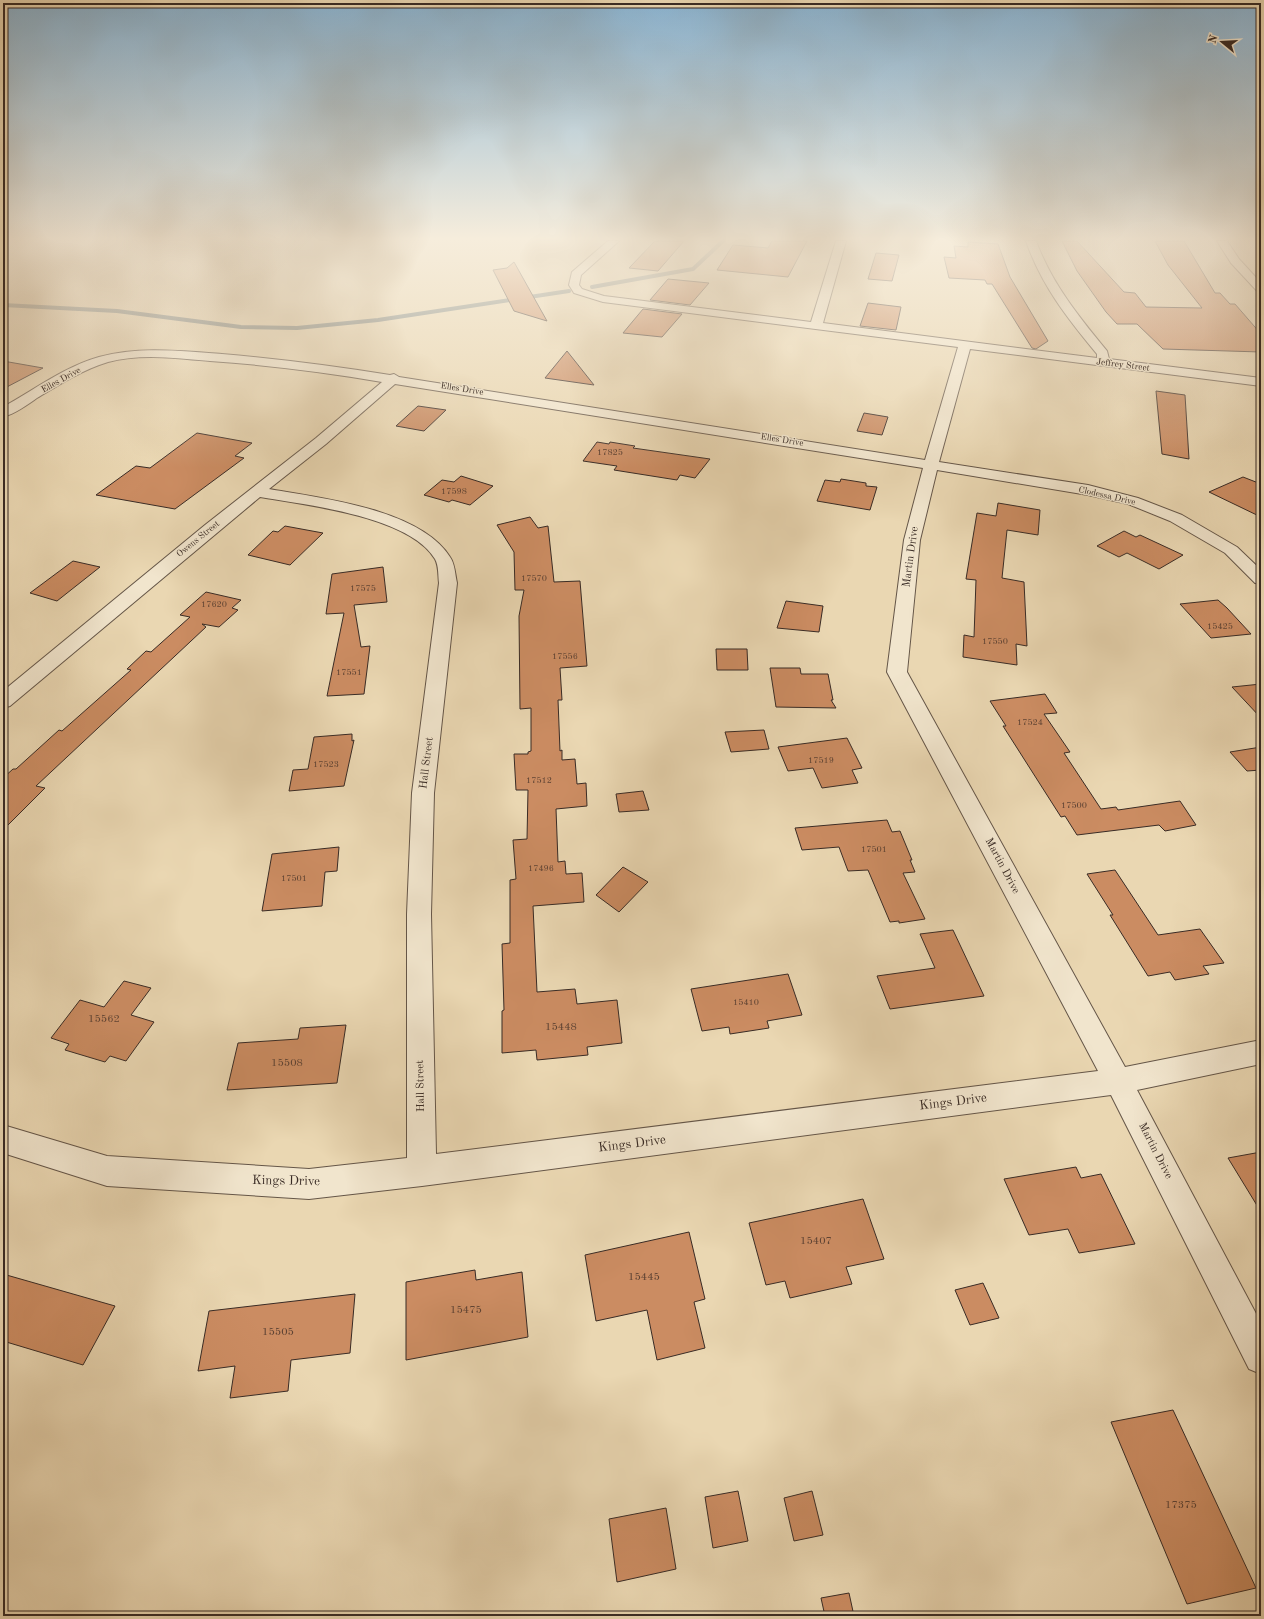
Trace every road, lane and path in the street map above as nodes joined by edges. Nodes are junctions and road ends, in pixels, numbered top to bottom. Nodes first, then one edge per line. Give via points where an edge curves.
1 (741, 317) edge
2 (819, 317) edge
3 (1074, 317) edge
4 (816, 326) junction
5 (965, 345) junction
6 (1103, 362) junction
7 (394, 378) junction
8 (1261, 382) edge
9 (3, 413) edge
10 (931, 464) junction
11 (257, 492) junction
12 (1261, 579) edge
13 (3, 701) edge
14 (1261, 1052) edge
15 (1118, 1081) junction
16 (3, 1139) edge
17 (422, 1171) junction
18 (1261, 1357) edge

1 - 4 street, Jeffrey Street
2 - 4 street
3 - 6 street via 1103,354
4 - 5 street, Jeffrey Street
5 - 6 street, Jeffrey Street
5 - 10 street, Martin Drive
6 - 8 street, Jeffrey Street
7 - 9 street, Elles Drive via 237,358 156,353 120,356 72,372
7 - 10 street, Elles Drive
7 - 11 street, Owens Street
10 - 12 street, Clodessa Drive via 1133,501 1176,518 1230,550
10 - 15 street, Martin Drive via 912,540 897,672
11 - 13 street, Owens Street
11 - 17 street, Hall Street via 357,511 393,521 422,536 442,557 444,564 448,583 423,793 419,914
14 - 15 street, Kings Drive
15 - 17 street, Kings Drive
15 - 18 street, Martin Drive
16 - 17 street, Kings Drive via 107,1172 309,1184

